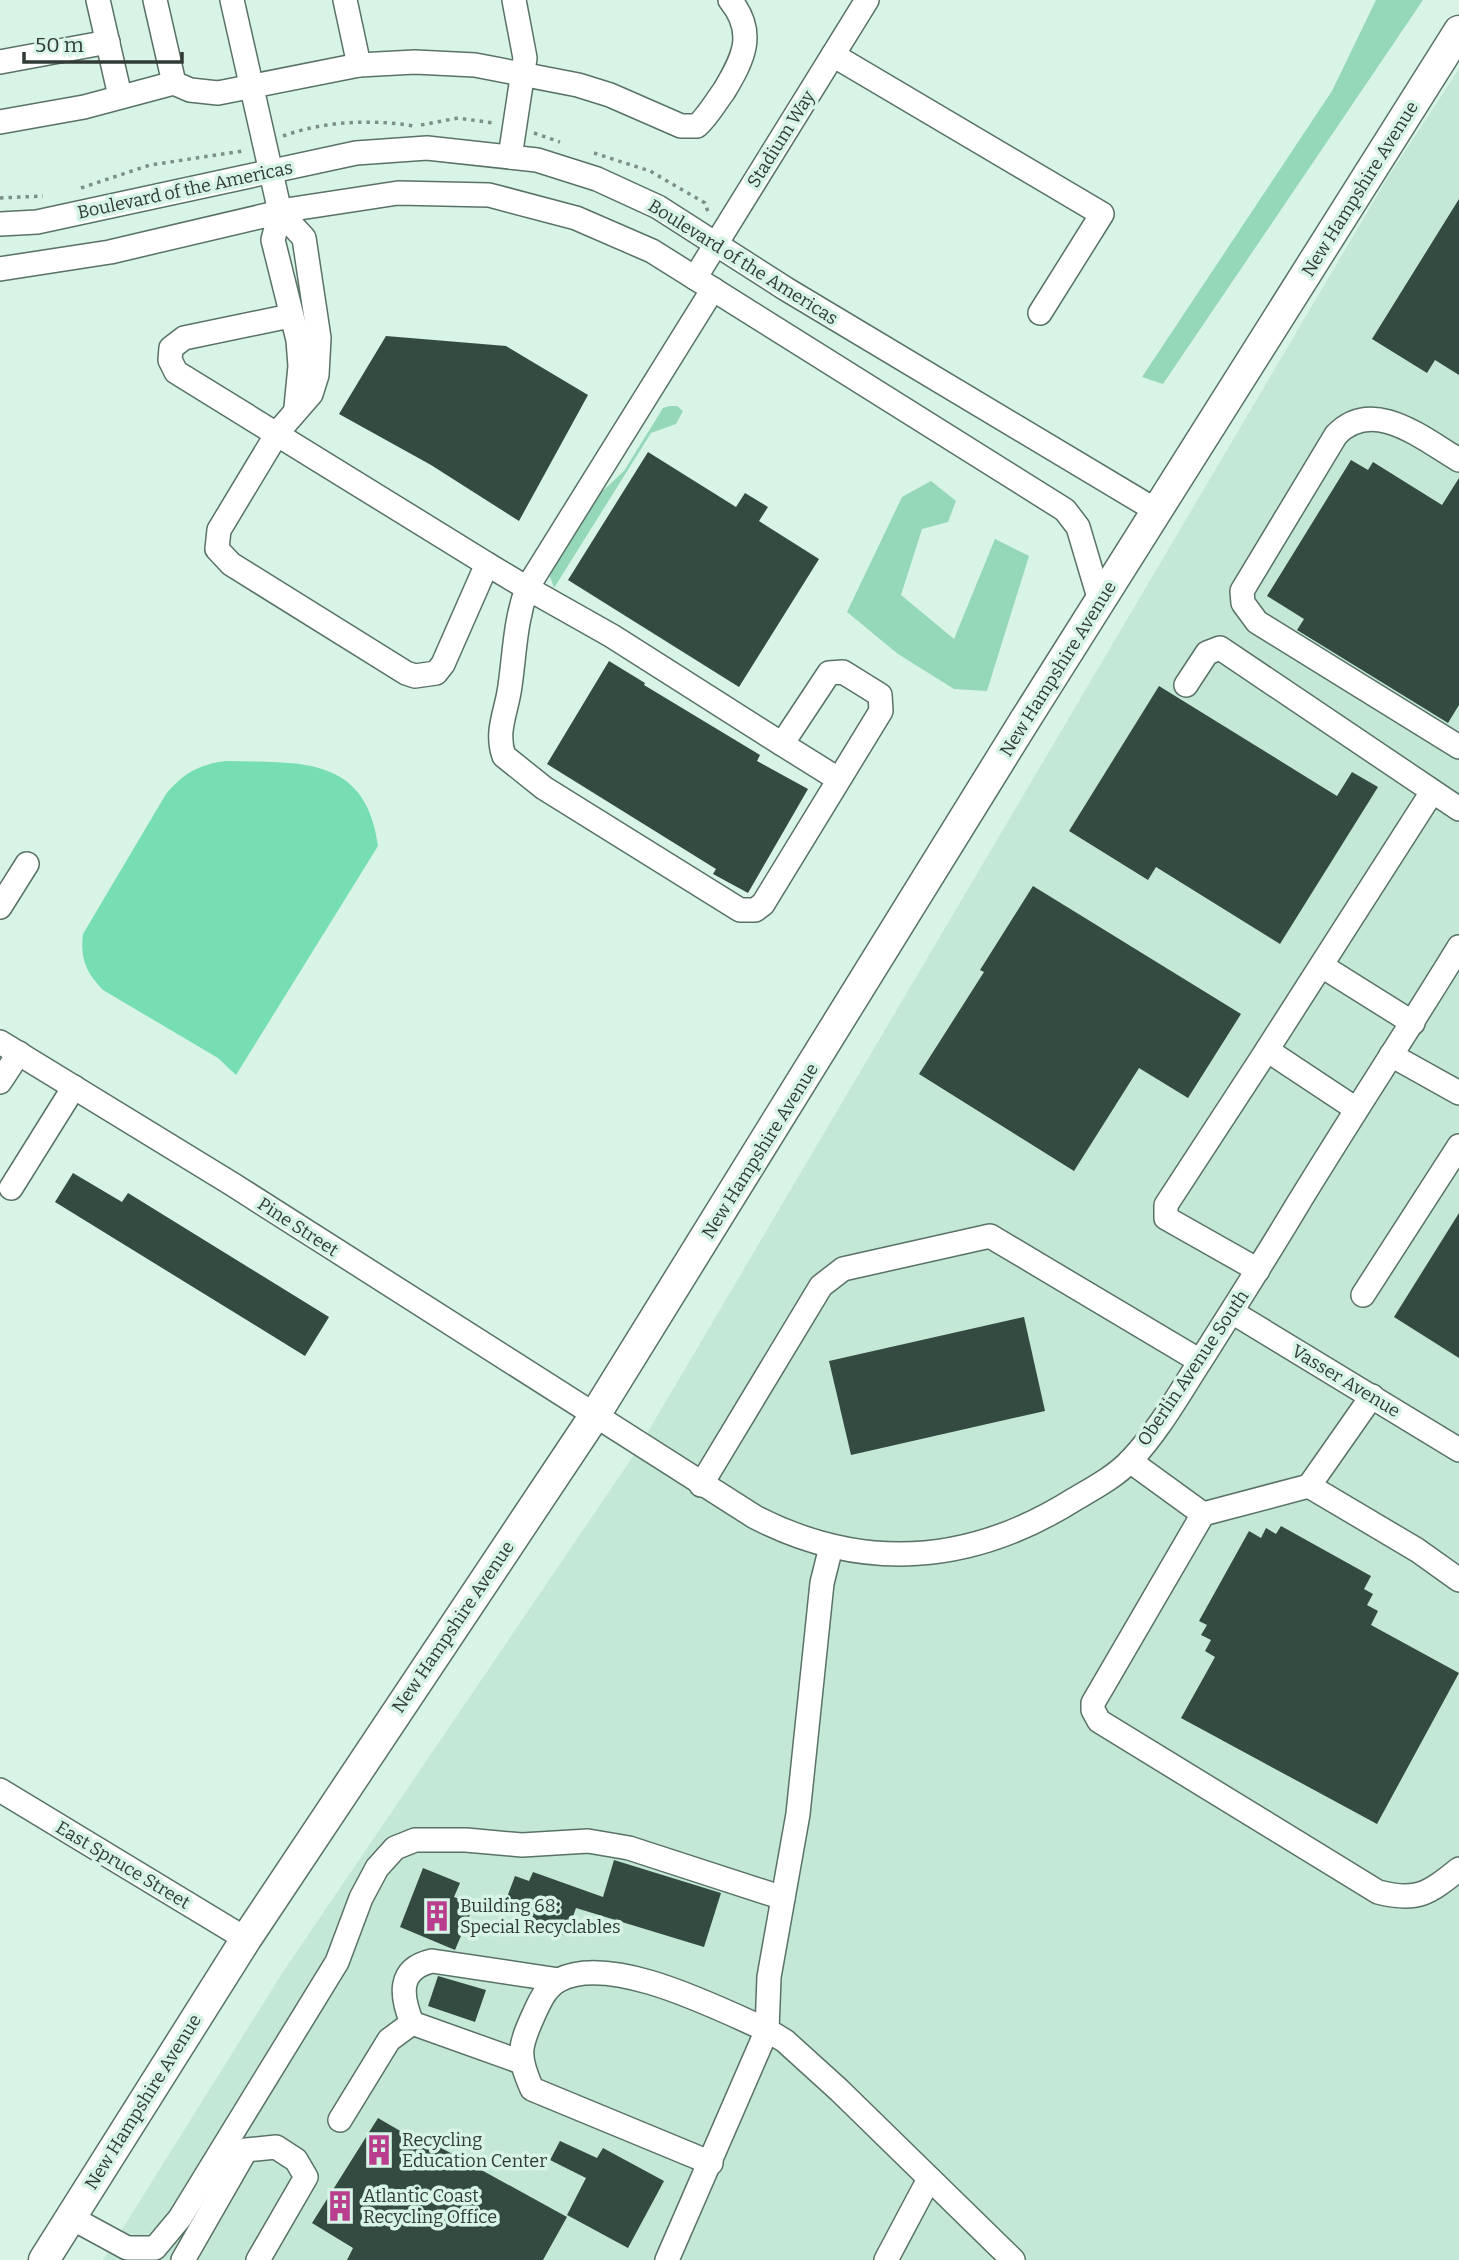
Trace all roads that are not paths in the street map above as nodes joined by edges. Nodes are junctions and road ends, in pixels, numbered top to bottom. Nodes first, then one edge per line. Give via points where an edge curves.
1 (98, 0) edge
2 (155, 0) edge
3 (232, 0) edge
4 (345, 0) edge
5 (514, 0) edge
6 (730, 0) edge
7 (867, 0) edge
8 (1459, 31) edge
9 (108, 42) junction
10 (833, 55) junction
11 (0, 61) edge
12 (359, 65) junction
13 (524, 73) junction
14 (174, 83) junction
15 (251, 88) junction
16 (120, 96) junction
17 (0, 122) edge
18 (510, 157) junction
19 (269, 172) junction
20 (280, 212) junction
21 (0, 224) edge
22 (716, 244) junction
23 (0, 269) edge
24 (704, 284) junction
25 (1041, 313) dead end
26 (290, 316) junction
27 (296, 408) junction
28 (278, 432) junction
29 (1459, 460) edge
30 (1157, 511) junction
31 (486, 564) junction
32 (527, 588) junction
33 (1100, 601) junction
34 (1186, 685) dead end
35 (782, 744) junction
36 (1459, 747) edge
37 (838, 779) junction
38 (1433, 792) junction
39 (1459, 809) edge
40 (27, 864) dead end
41 (0, 907) edge
42 (1459, 947) edge
43 (1322, 965) junction
44 (1413, 1023) junction
45 (9, 1048) edge
46 (1267, 1050) junction
47 (1391, 1055) junction
48 (0, 1082) edge
49 (74, 1087) junction
50 (1459, 1093) edge
51 (1356, 1109) junction
52 (1459, 1146) edge
53 (11, 1188) dead end
54 (1258, 1270) junction
55 (1363, 1296) dead end
56 (1232, 1312) junction
57 (1200, 1361) junction
58 (1372, 1396) junction
59 (595, 1415) junction
60 (1459, 1450) edge
61 (1130, 1461) junction
62 (701, 1485) junction
63 (1309, 1486) junction
64 (1203, 1514) junction
65 (831, 1547) junction
66 (1459, 1580) edge
67 (0, 1790) edge
68 (1459, 1869) edge
69 (783, 1898) junction
70 (246, 1939) junction
71 (559, 1980) junction
72 (412, 2023) junction
73 (767, 2030) junction
74 (520, 2062) junction
75 (340, 2120) dead end
76 (711, 2163) junction
77 (929, 2179) junction
78 (70, 2217) junction
79 (44, 2260) edge
80 (183, 2260) edge
81 (258, 2260) edge
82 (667, 2260) edge
83 (886, 2260) edge
84 (1013, 2260) edge

1 - 9 street
2 - 14 street
3 - 15 street
4 - 12 street
5 - 13 street via 524,43
6 - 13 street via 742,22 744,54 696,126 681,126 611,95
7 - 10 street, Stadium Way
8 - 30 main road, New Hampshire Avenue
9 - 11 street
9 - 16 street
10 - 22 street, Stadium Way
10 - 25 street via 1102,214
12 - 13 street via 415,62
12 - 15 street
13 - 18 street
14 - 15 street via 204,92
14 - 16 street
15 - 19 street
16 - 17 street
18 - 19 street, Boulevard of the Americas via 427,148 356,153
18 - 22 street, Boulevard of the Americas via 537,160 597,179 657,207
19 - 20 street
19 - 21 street, Boulevard of the Americas via 37,222
20 - 23 street via 110,252
20 - 24 street via 398,193 489,195 576,218 652,251
20 - 26 street via 273,240
20 - 27 street via 304,238 319,338 311,394
22 - 24 street, Stadium Way
22 - 30 street, Boulevard of the Americas
24 - 32 street, Stadium Way
24 - 33 street via 1065,510 1078,527
26 - 27 street via 300,366
26 - 28 street via 184,338 170,354 176,372
27 - 28 street
28 - 31 street
28 - 31 street via 219,530 217,549 231,564 415,676 436,673 443,664
29 - 36 street via 1389,421 1372,417 1345,426 1242,591 1243,603 1257,622
30 - 33 main road, New Hampshire Avenue
31 - 32 street
32 - 35 street
32 - 37 street, Stadium Way via 516,618 510,688 499,736 504,756 544,788 740,910 755,910 763,904
33 - 59 main road, New Hampshire Avenue
34 - 38 street via 1207,653 1220,648
35 - 37 street
35 - 37 street, Stadium Way via 829,673 843,672 878,693 883,701 881,711
38 - 39 street
38 - 43 street
40 - 41 street
42 - 44 street, Oberlin Avenue South
43 - 44 street
43 - 46 street
44 - 47 street, Oberlin Avenue South
45 - 48 street
45 - 49 street, Pine Street
46 - 51 street
46 - 54 street via 1166,1205 1166,1218
47 - 50 street
47 - 51 street, Oberlin Avenue South
49 - 53 street
49 - 59 street, Pine Street
51 - 54 street, Oberlin Avenue South
52 - 55 street
54 - 56 street, Oberlin Avenue South
56 - 57 street, Oberlin Avenue South
56 - 58 street, Vasser Avenue
57 - 61 street, Oberlin Avenue South
57 - 62 street via 990,1236 843,1269 821,1286
58 - 60 street, Vasser Avenue
58 - 63 street
59 - 62 street, Oberlin Avenue South
59 - 70 main road, New Hampshire Avenue
61 - 64 street
61 - 65 street, Oberlin Avenue South via 1047,1517 992,1540 917,1555
62 - 65 street, Oberlin Avenue South via 778,1528
63 - 64 street
63 - 66 street
64 - 68 street via 1093,1703 1099,1721 1378,1892 1405,1898 1434,1890
65 - 69 street via 822,1583 798,1814
67 - 70 street, East Spruce Street
69 - 73 street via 769,1977
69 - 78 street via 629,1848 588,1841 522,1845 415,1840 395,1848 377,1868 337,1962 180,2218 155,2248 128,2248
70 - 78 main road, New Hampshire Avenue
71 - 72 street via 432,1961 417,1964 403,1989
71 - 73 street via 596,1973 631,1976
71 - 74 street via 543,1994 522,2041
72 - 74 street
72 - 75 street via 389,2040
73 - 76 street
73 - 77 street via 839,2090
74 - 76 street via 533,2089
76 - 82 street
77 - 83 street
77 - 84 street
78 - 79 main road, New Hampshire Avenue
80 - 81 street via 246,2150 276,2147 296,2160 306,2177

